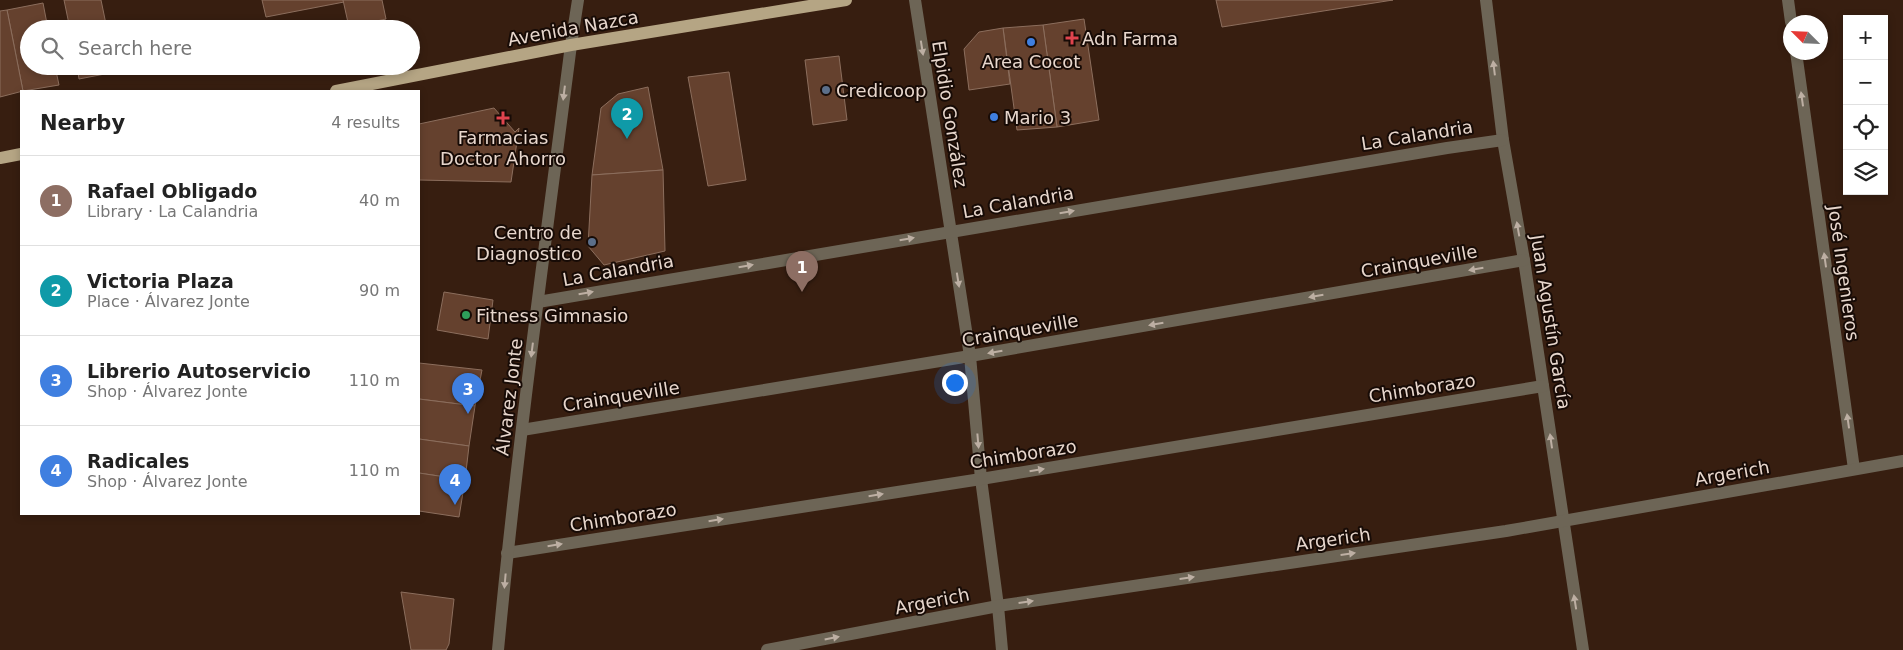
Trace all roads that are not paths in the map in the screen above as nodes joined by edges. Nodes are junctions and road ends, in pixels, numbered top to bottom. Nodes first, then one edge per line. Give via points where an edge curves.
1 (578, 0) edge
2 (846, 0) edge
3 (915, 0) edge
4 (1486, 0) edge
5 (1788, 0) edge
6 (1790, 15) edge
7 (570, 44) junction
8 (1797, 60) edge
9 (420, 74) edge
10 (416, 75) edge
11 (341, 90) edge
12 (1503, 140) junction
13 (20, 154) edge
14 (0, 158) edge
15 (950, 232) junction
16 (1524, 260) junction
17 (538, 302) junction
18 (970, 356) junction
19 (1543, 386) junction
20 (522, 430) junction
21 (1903, 461) edge
22 (1854, 469) junction
23 (981, 479) junction
24 (1562, 521) junction
25 (507, 553) junction
26 (998, 606) junction
27 (498, 650) edge
28 (767, 650) edge
29 (1002, 650) edge
30 (1583, 650) edge

1 - 7 street, Álvarez Jonte
2 - 7 main road, Avenida Nazca
3 -> 15 street, Elpidio González
12 -> 4 street, Juan Agustín García
5 - 6 street
7 - 9 main road, Avenida Nazca
7 -> 17 street, Álvarez Jonte
22 -> 8 street, José Ingenieros
10 - 11 main road, Avenida Nazca
15 -> 12 street, La Calandria
16 -> 12 street, Juan Agustín García
13 - 14 main road
17 -> 15 street, La Calandria
15 -> 18 street, Elpidio González
16 -> 18 street, Crainqueville
16 - 19 street, Juan Agustín García
17 -> 20 street, Álvarez Jonte
18 - 20 street, Crainqueville
18 -> 23 street, Elpidio González
23 -> 19 street, Chimborazo
24 -> 19 street, Juan Agustín García
20 - 25 street, Álvarez Jonte
21 - 22 street, Argerich
22 - 24 street, Argerich
25 -> 23 street, Chimborazo
23 - 26 street, Elpidio González
26 -> 24 street, Argerich
30 -> 24 street, Juan Agustín García
25 -> 27 street, Álvarez Jonte
28 -> 26 street, Argerich
26 - 29 street, Elpidio González

